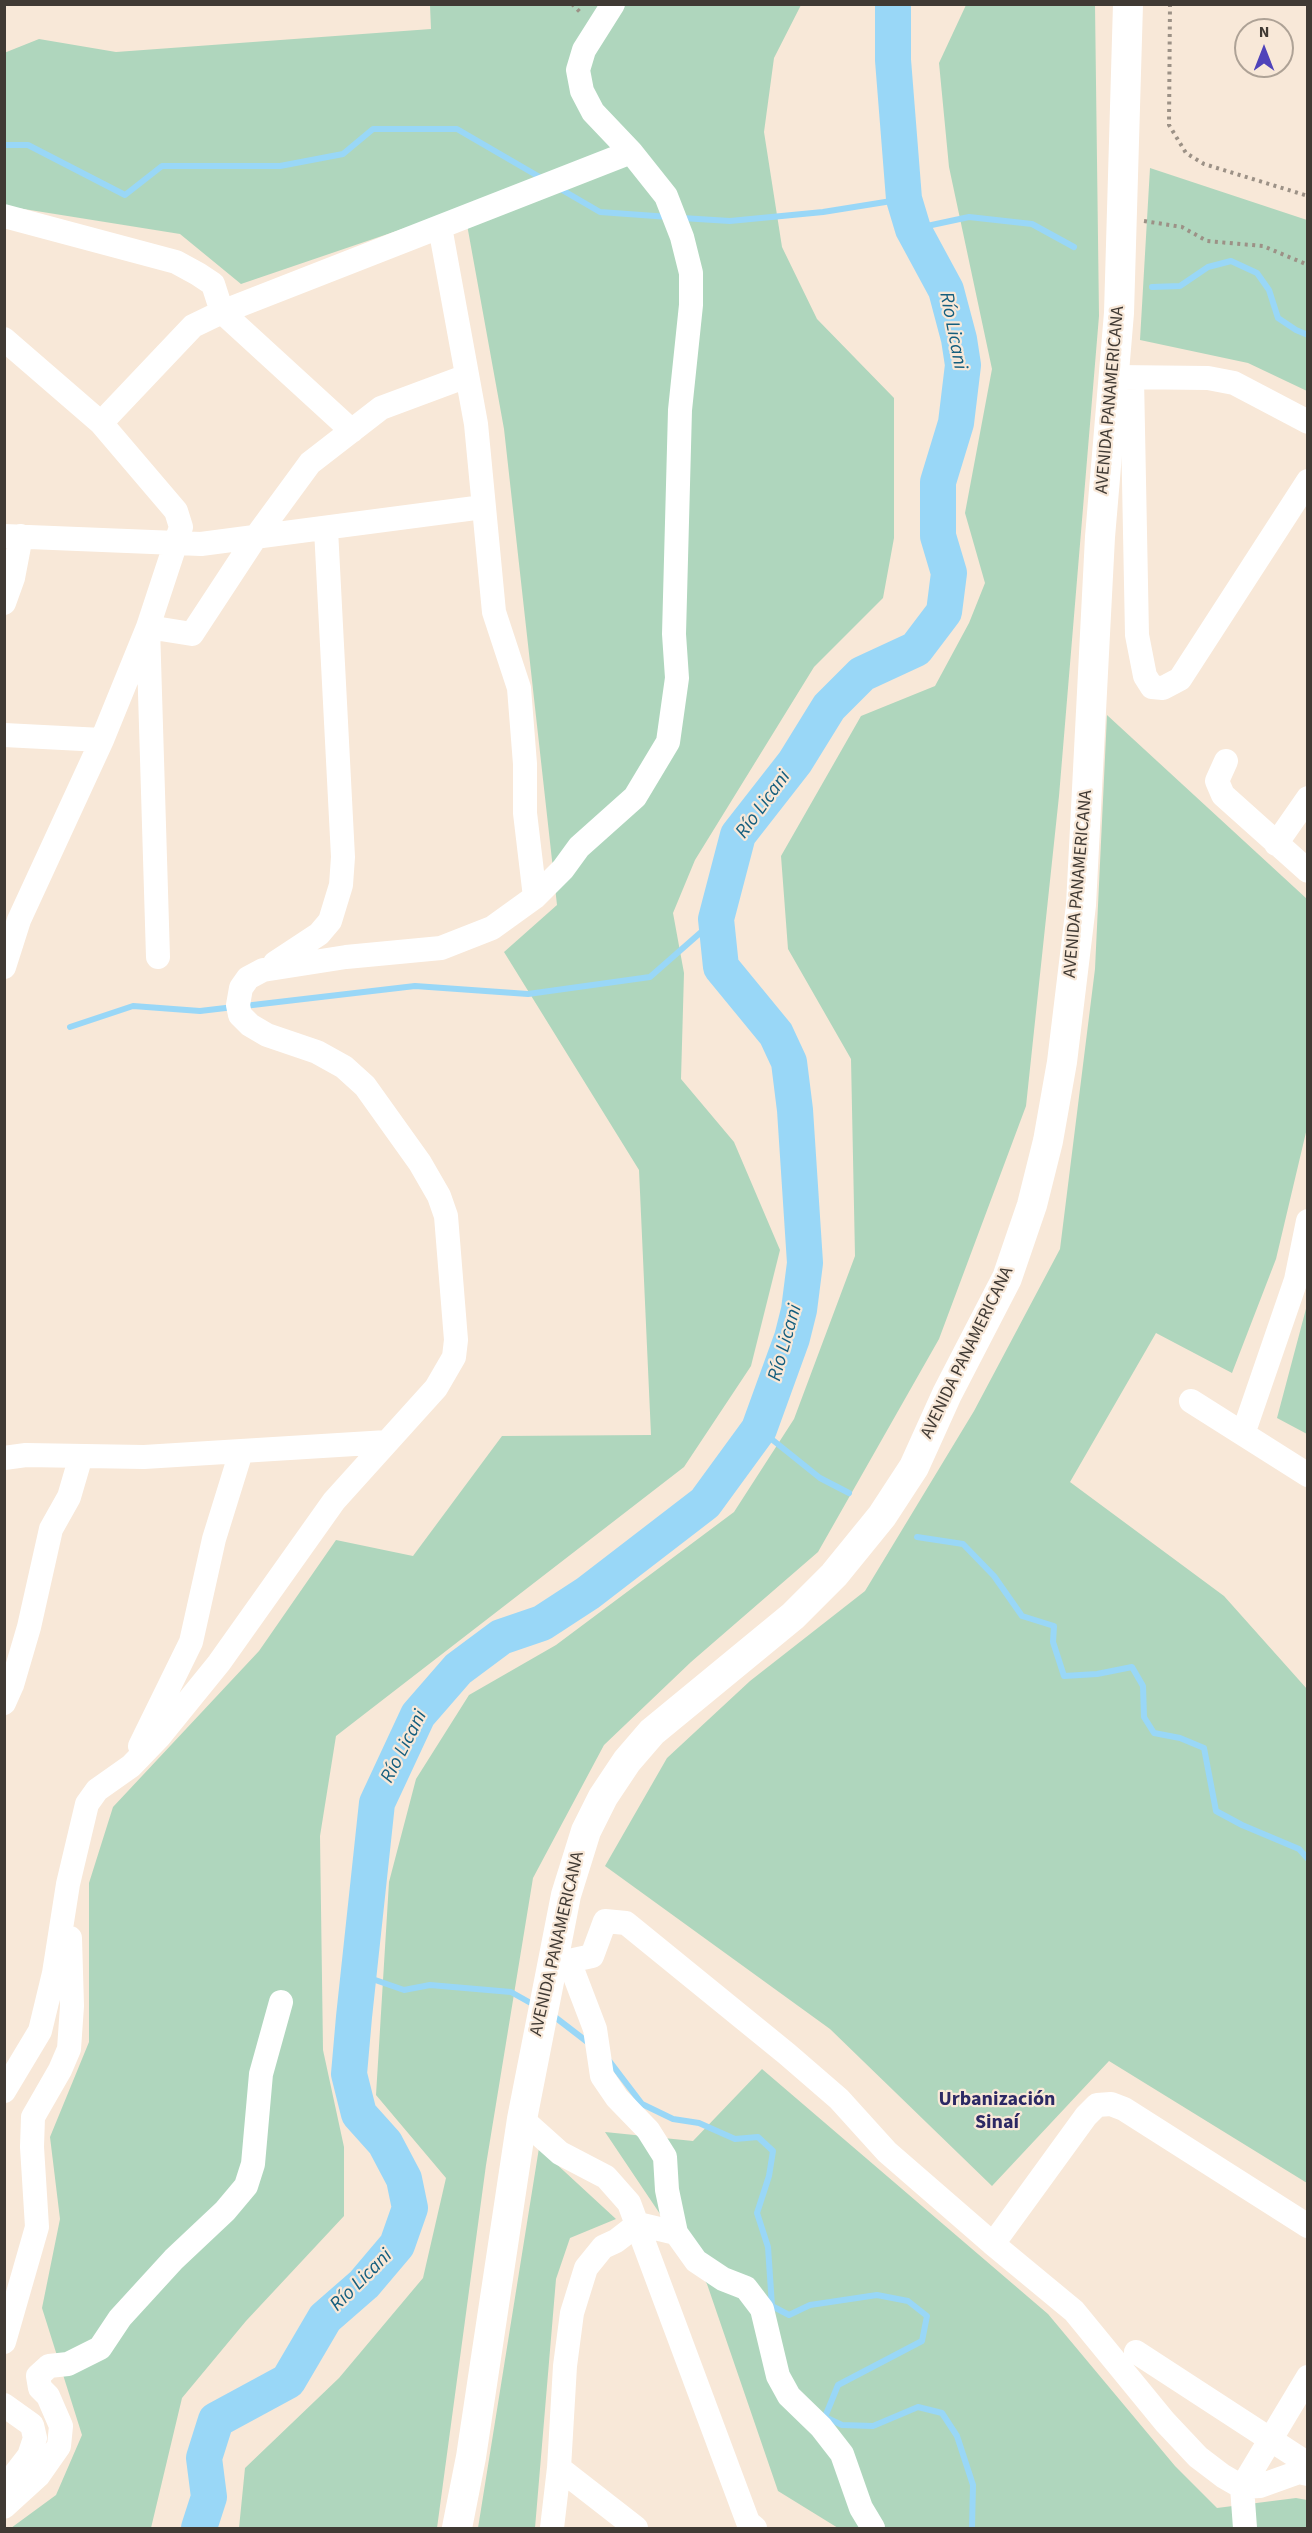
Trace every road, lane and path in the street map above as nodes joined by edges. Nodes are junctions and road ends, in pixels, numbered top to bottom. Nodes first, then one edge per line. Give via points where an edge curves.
1 (613, 4) edge
2 (1128, 4) edge
3 (1170, 4) edge
4 (632, 152) junction
5 (1308, 196) edge
6 (1122, 217) junction
7 (8, 224) edge
8 (440, 228) junction
9 (1308, 265) edge
10 (222, 312) junction
11 (4, 339) edge
12 (467, 376) junction
13 (1122, 377) junction
14 (101, 423) junction
15 (1308, 423) edge
16 (352, 431) junction
17 (1308, 481) edge
18 (483, 507) junction
19 (326, 529) junction
20 (13, 536) edge
21 (255, 538) junction
22 (178, 542) junction
23 (4, 603) edge
24 (148, 627) junction
25 (4, 735) edge
26 (102, 740) junction
27 (1226, 761) dead end
28 (1308, 798) edge
29 (1276, 844) junction
30 (1308, 870) edge
31 (535, 897) junction
32 (12, 921) edge
33 (158, 957) dead end
34 (4, 967) edge
35 (263, 970) junction
36 (1308, 1221) edge
37 (1191, 1401) dead end
38 (1243, 1434) junction
39 (387, 1442) junction
40 (241, 1452) junction
41 (81, 1456) junction
42 (4, 1458) edge
43 (1308, 1475) edge
44 (4, 1703) edge
45 (130, 1766) junction
46 (68, 1884) junction
47 (558, 1960) junction
48 (281, 2002) dead end
49 (4, 2091) edge
50 (522, 2119) junction
51 (638, 2224) junction
52 (1308, 2226) edge
53 (676, 2233) junction
54 (993, 2244) junction
55 (4, 2342) edge
56 (1136, 2352) dead end
57 (1308, 2377) edge
58 (4, 2404) edge
59 (1269, 2441) junction
60 (1308, 2464) edge
61 (559, 2468) junction
62 (1308, 2474) edge
63 (1242, 2487) junction
64 (4, 2488) edge
65 (4, 2507) edge
66 (457, 2529) edge
67 (552, 2529) edge
68 (636, 2529) edge
69 (755, 2529) edge
70 (873, 2529) edge
71 (1245, 2529) edge

1 - 4 street via 584,50 578,70 582,91 593,112
2 - 6 main road, AVENIDA PANAMERICANA
3 - 5 path via 1170,125 1185,153 1204,164
4 - 8 street
4 - 31 street via 666,196 691,273 680,410 674,634 677,678 673,712 668,742 635,797 579,847
6 - 9 path via 1182,226 1208,241 1263,246
6 - 13 main road, AVENIDA PANAMERICANA
7 - 10 street via 176,262 213,284
8 - 10 street
8 - 12 street
10 - 14 street via 193,326
10 - 16 street
11 - 14 street
12 - 16 street via 381,408
12 - 18 street via 476,424
13 - 15 street via 1208,378 1234,383
13 - 17 street via 1137,635 1145,676 1152,687 1163,688 1180,679
13 - 47 main road, AVENIDA PANAMERICANA via 1100,537 1081,905 1062,1062 1032,1205 1007,1278 914,1467 882,1516 834,1575 793,1616 652,1732 603,1797 568,1883
14 - 22 street via 176,511 181,527
16 - 21 street via 310,463
18 - 19 street
18 - 31 street via 494,612 519,688 525,813
19 - 21 street
19 - 35 street via 343,857 341,885 330,921 319,934
20 - 22 street
20 - 23 street via 13,578
21 - 22 street via 201,544
21 - 24 street via 192,634
22 - 24 street
24 - 26 street
24 - 33 street
25 - 26 street
26 - 32 street
27 - 29 street via 1217,781 1223,795
28 - 29 street
29 - 30 street
31 - 35 street via 492,928 441,948
32 - 34 street
35 - 39 street via 248,978 241,988 240,1015 267,1035 317,1052 344,1067 365,1086 420,1163 446,1216 454,1357 436,1388
36 - 38 street via 1296,1280
37 - 38 street
38 - 43 street
39 - 40 street
39 - 45 street via 334,1501 219,1663
40 - 41 street
40 - 45 street via 214,1539 191,1642
41 - 42 street
41 - 44 street via 69,1497 51,1528 29,1627
45 - 46 street via 97,1790 87,1804
46 - 49 street via 40,2031
46 - 55 street via 72,2006 69,2049 33,2117 37,2227
47 - 50 main road, AVENIDA PANAMERICANA via 538,2031
47 - 53 street via 595,2029 602,2076 648,2130 665,2157
47 - 54 street via 592,1956 605,1921 626,1923 830,2091 887,2152
48 - 65 street via 261,2074 253,2164 246,2186 120,2318 100,2348 68,2364 49,2366 38,2376 40,2388 48,2396 61,2426 59,2446 38,2476
50 - 51 street via 560,2153 606,2177 629,2203
50 - 66 main road, AVENIDA PANAMERICANA
51 - 53 street
51 - 61 street via 603,2247 586,2268 570,2324
51 - 69 street via 718,2445 748,2522
52 - 54 street via 1111,2104 1097,2105 1086,2116
53 - 70 street via 696,2261 723,2279 746,2288 762,2308 778,2376 789,2396 842,2454 861,2508
54 - 63 street via 1074,2311 1198,2457
56 - 59 street
57 - 59 street
58 - 64 street via 32,2425 35,2438 29,2456
59 - 60 street
59 - 63 street
61 - 67 street
61 - 68 street
62 - 63 street via 1299,2472 1260,2486
63 - 71 street

